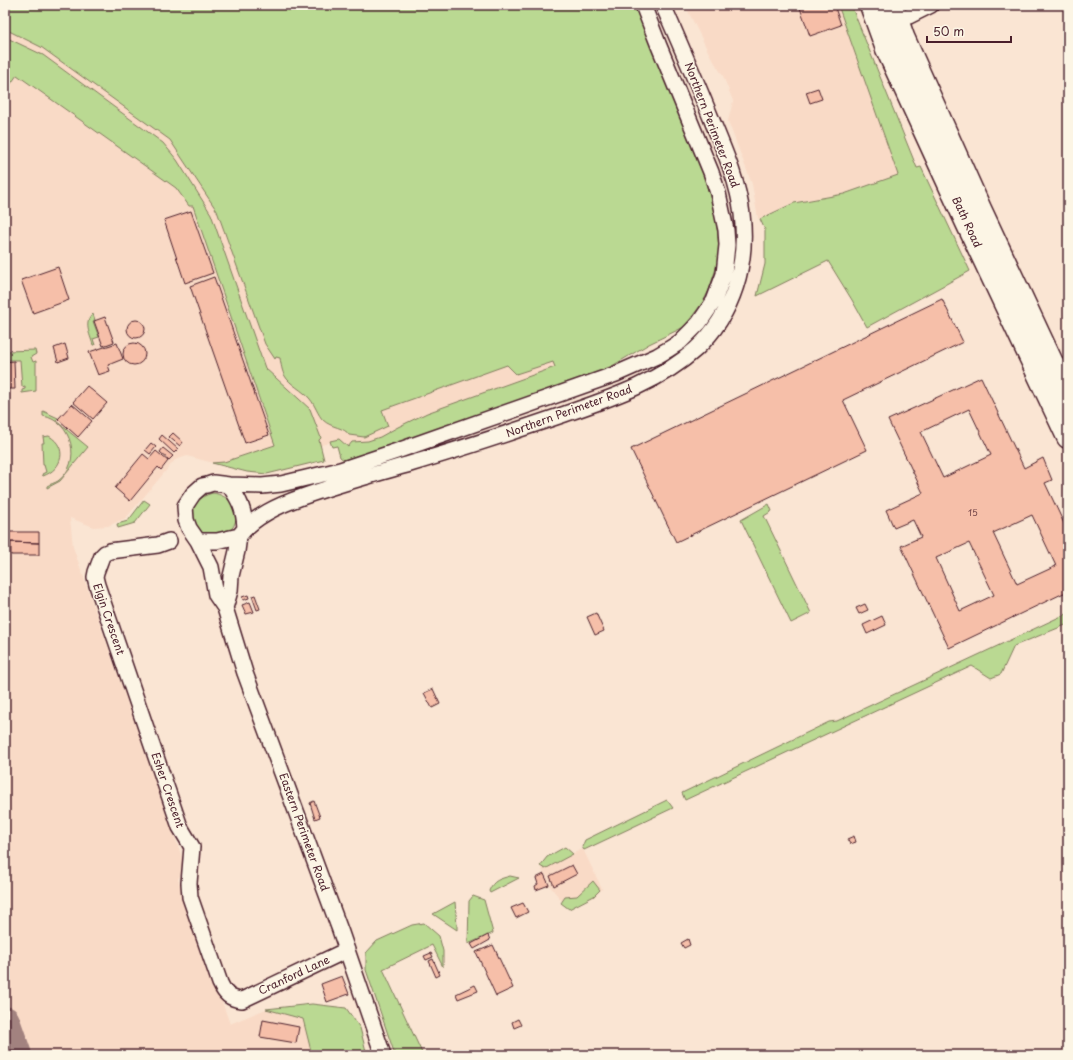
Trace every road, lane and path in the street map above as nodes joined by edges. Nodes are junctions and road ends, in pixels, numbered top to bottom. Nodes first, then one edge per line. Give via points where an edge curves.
1 (643, 5) edge
2 (663, 5) edge
3 (871, 5) edge
4 (931, 5) edge
5 (894, 17) edge
6 (1068, 397) edge
7 (1068, 438) edge
8 (229, 485) junction
9 (242, 532) junction
10 (169, 541) dead end
11 (198, 541) junction
12 (225, 608) junction
13 (130, 681) joint
14 (347, 950) junction
15 (242, 1000) joint
16 (383, 1055) edge

1 - 8 street, Northern Perimeter Road via 711,172 726,230 724,274 714,300 699,323 680,342 640,364 397,451 302,480 262,486
2 - 9 street, Northern Perimeter Road via 722,144 739,197 743,233 742,262 734,294 718,323 696,349 673,367 629,390 490,439 302,496 274,509
3 - 5 highway, Bath Road
4 - 5 street
5 - 6 highway, Bath Road
5 - 7 highway, Bath Road via 887,49
8 - 9 street via 241,503 244,514
8 - 11 street via 207,485 197,490 188,500 185,506 186,520
9 - 11 street via 217,541
9 - 12 street
10 - 13 street, Elgin Crescent via 105,553 96,572 97,585
11 - 12 street, Eastern Perimeter Road via 211,567 216,595
12 - 14 street, Eastern Perimeter Road via 245,673
13 - 15 street, Esher Crescent via 180,827 192,847 188,891 191,902 222,988 231,998
14 - 15 street, Cranford Lane
14 - 16 street, Eastern Perimeter Road

